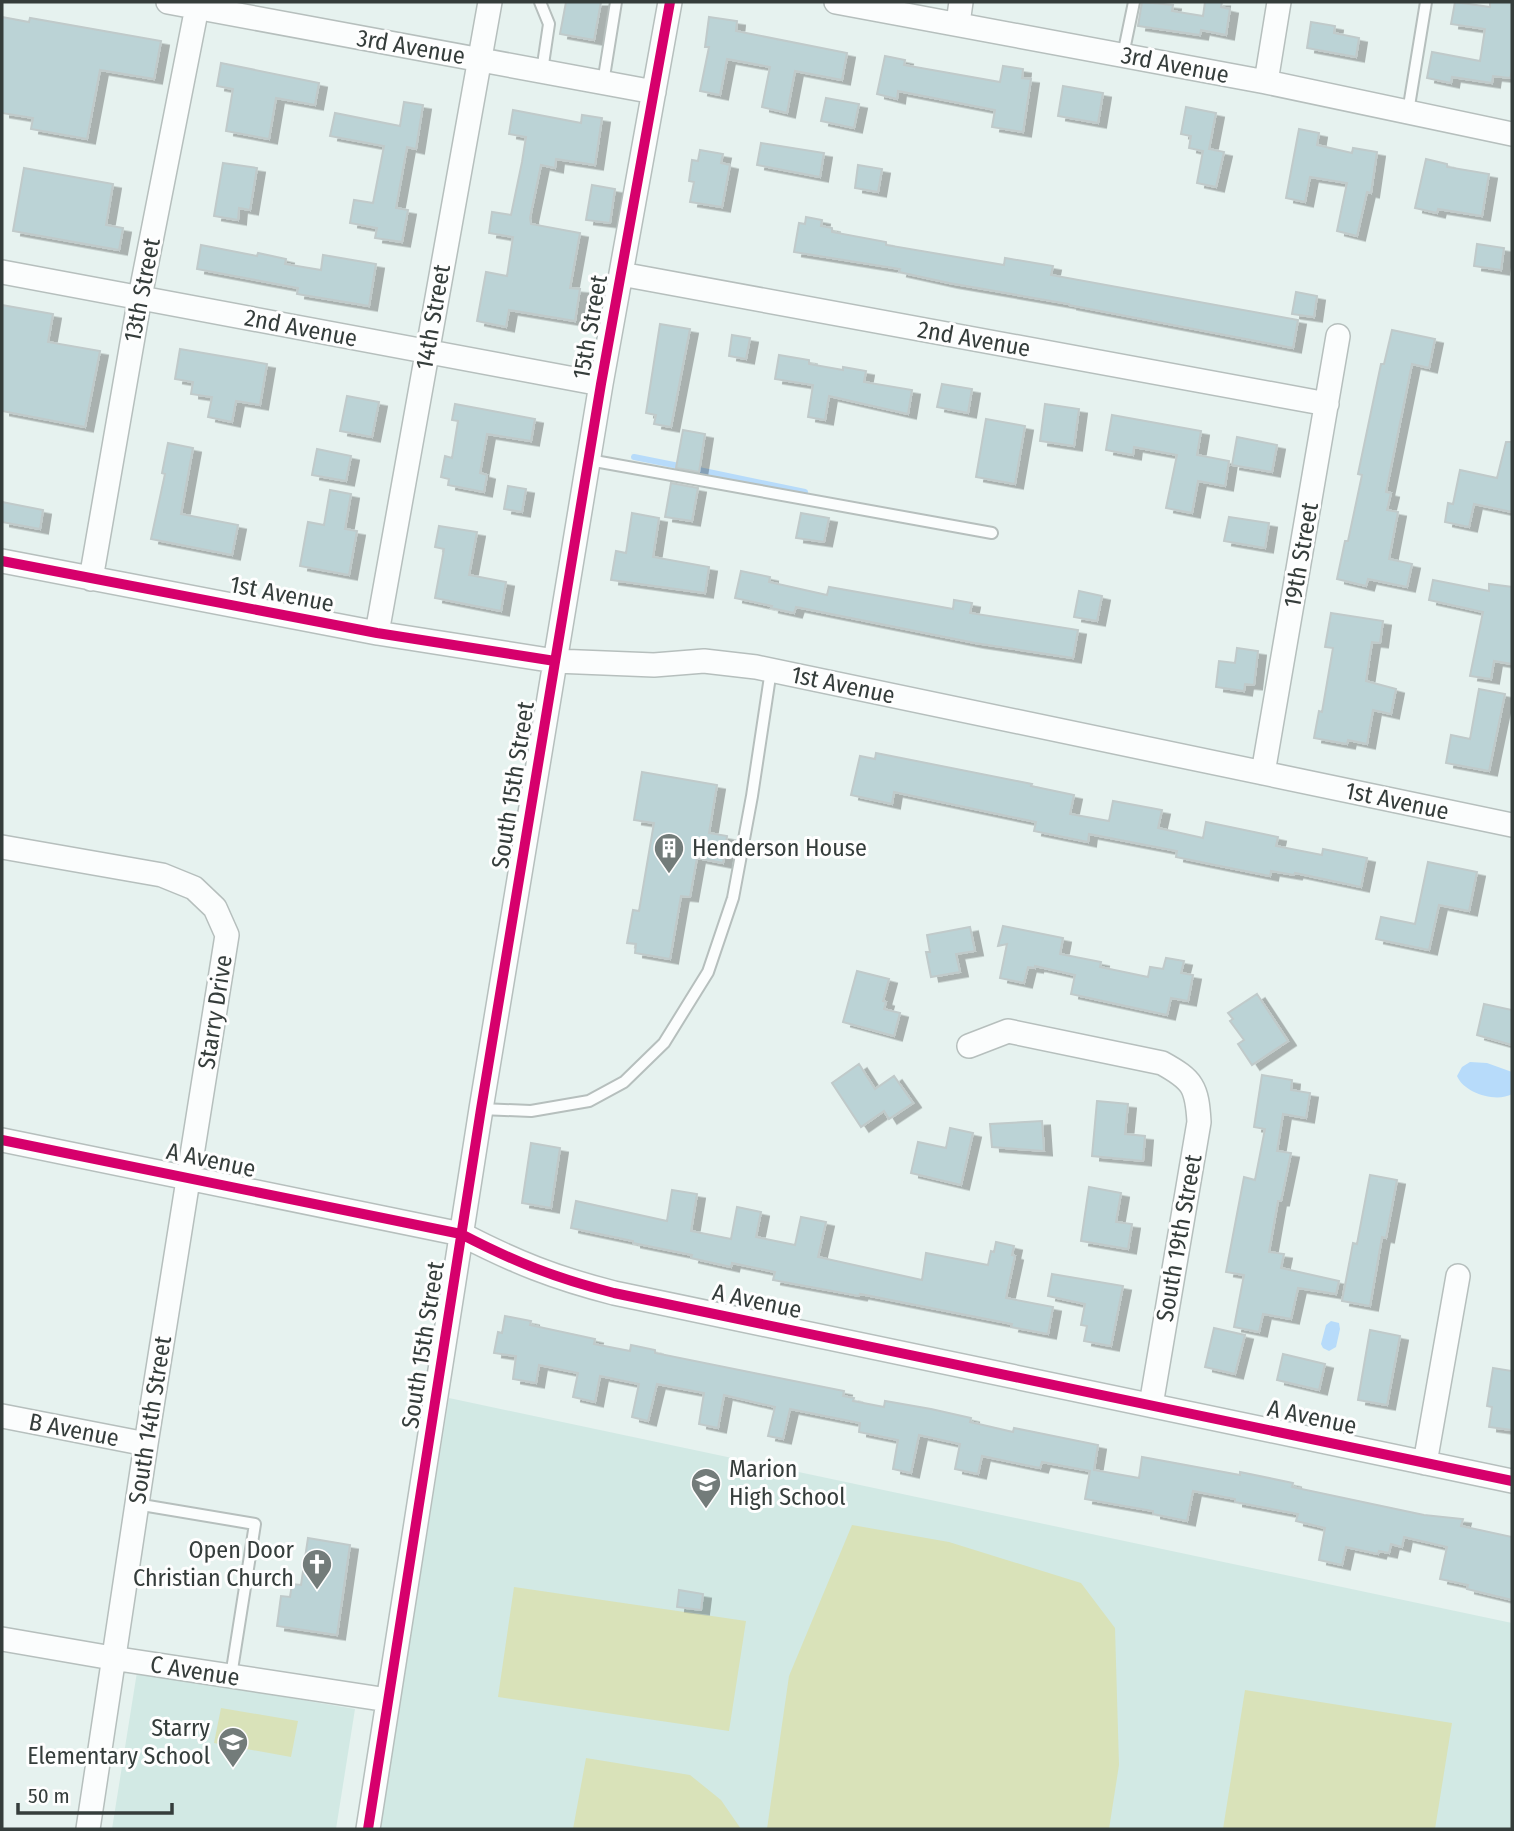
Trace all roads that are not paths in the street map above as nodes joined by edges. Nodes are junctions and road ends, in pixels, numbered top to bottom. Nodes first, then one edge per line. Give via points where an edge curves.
1 (168, 2) edge
2 (490, 2) edge
3 (540, 2) edge
4 (616, 2) edge
5 (670, 2) edge
6 (836, 2) edge
7 (1134, 2) edge
8 (1279, 2) edge
9 (1426, 2) edge
10 (197, 4) edge
11 (960, 13) edge
12 (1123, 55) junction
13 (479, 59) junction
14 (542, 71) junction
15 (1266, 82) junction
16 (603, 83) junction
17 (654, 92) junction
18 (1408, 112) junction
19 (1512, 134) edge
20 (2, 272) edge
21 (621, 274) junction
22 (140, 297) junction
23 (1338, 336) dead end
24 (426, 351) junction
25 (601, 384) junction
26 (1327, 404) junction
27 (589, 460) junction
28 (992, 533) dead end
29 (2, 561) edge
30 (91, 579) junction
31 (377, 633) junction
32 (555, 661) junction
33 (771, 670) junction
34 (1264, 774) junction
35 (1512, 825) edge
36 (2, 847) edge
37 (969, 1046) dead end
38 (481, 1109) junction
39 (2, 1140) edge
40 (189, 1177) junction
41 (461, 1234) junction
42 (1458, 1276) dead end
43 (1151, 1405) junction
44 (2, 1416) edge
45 (146, 1444) junction
46 (1425, 1463) junction
47 (1512, 1481) edge
48 (136, 1504) junction
49 (2, 1639) edge
50 (112, 1658) junction
51 (232, 1676) junction
52 (388, 1700) junction
53 (88, 1829) edge
54 (368, 1829) edge

1 - 10 street, 3rd Avenue
2 - 13 street, 14th Street
3 - 14 lane via 549,24
4 - 16 lane
5 - 17 street, 15th Street
6 - 11 street, 3rd Avenue
7 - 12 lane
8 - 15 street
9 - 18 lane
10 - 13 street, 3rd Avenue
10 - 22 street, 13th Street
11 - 12 street, 3rd Avenue
12 - 15 street, 3rd Avenue
13 - 14 street, 3rd Avenue
13 - 24 street, 14th Street
14 - 16 street, 3rd Avenue
15 - 18 street, 3rd Avenue
16 - 17 street, 3rd Avenue
17 - 21 street, 15th Street
18 - 19 street, 3rd Avenue
20 - 22 street, 2nd Avenue
21 - 25 street, 15th Street
21 - 26 street, 2nd Avenue
22 - 24 street, 2nd Avenue
22 - 30 street, 13th Street
23 - 26 street, 19th Street
24 - 25 street, 2nd Avenue
24 - 31 street, 14th Street
25 - 27 street, 15th Street
26 - 34 street, 19th Street
27 - 28 lane
27 - 32 street, 15th Street
29 - 30 street, 1st Avenue
30 - 31 street, 1st Avenue
31 - 32 street, 1st Avenue
32 - 33 street, 1st Avenue via 654,665 704,661
32 - 38 street, South 15th Street
33 - 34 street, 1st Avenue
33 - 38 lane via 733,898 708,972 664,1043 624,1082 589,1101 531,1111
34 - 35 street, 1st Avenue
36 - 40 street, Starry Drive via 162,875 194,888 215,908 227,935
37 - 43 street, South 19th Street via 1008,1031 1162,1063 1184,1075 1197,1096 1199,1122
38 - 41 street, South 15th Street
39 - 40 street, A Avenue
40 - 41 street, A Avenue
40 - 45 street, South 14th Street
41 - 43 street, A Avenue via 517,1263 577,1284
41 - 52 street, South 15th Street
42 - 46 street
43 - 46 street, A Avenue
44 - 45 street, B Avenue
45 - 48 street, South 14th Street
46 - 47 street, A Avenue
48 - 50 street, South 14th Street
48 - 51 lane via 255,1524
49 - 50 street, C Avenue
50 - 51 street, C Avenue
50 - 53 street, South 14th Street
51 - 52 street, C Avenue
52 - 54 street, South 15th Street

